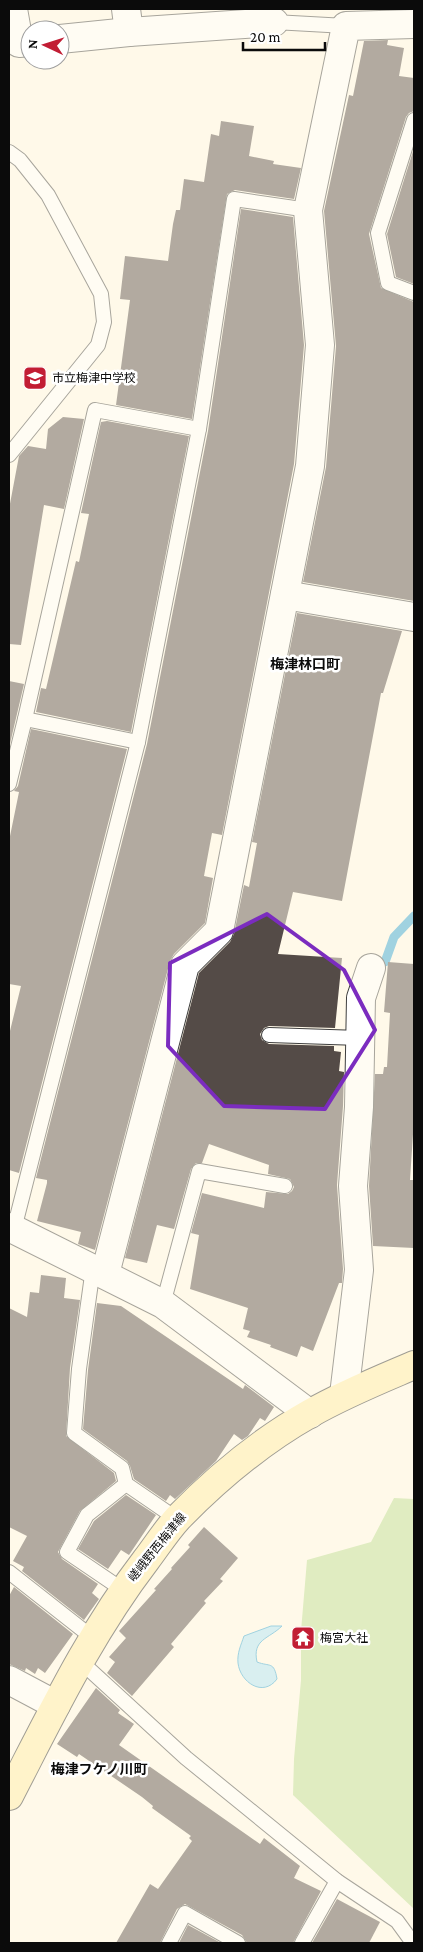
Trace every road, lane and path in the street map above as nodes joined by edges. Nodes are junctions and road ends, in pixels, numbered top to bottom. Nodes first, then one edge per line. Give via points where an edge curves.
1 (13, 9) edge
2 (237, 16) edge
3 (411, 19) edge
4 (127, 20) edge
5 (274, 22) joint
6 (346, 26) junction
7 (70, 36) edge
8 (20, 43) edge
9 (414, 120) edge
10 (9, 152) edge
11 (308, 210) junction
12 (414, 293) edge
13 (199, 429) junction
14 (9, 455) edge
15 (285, 594) junction
16 (414, 617) edge
17 (25, 719) junction
18 (138, 742) junction
19 (9, 784) edge
20 (371, 968) dead end
21 (269, 1035) dead end
22 (360, 1038) junction
23 (286, 1186) dead end
24 (11, 1228) edge
25 (99, 1271) junction
26 (163, 1304) junction
27 (414, 1365) edge
28 (344, 1396) junction
29 (310, 1414) junction
30 (126, 1484) junction
31 (177, 1519) junction
32 (9, 1572) edge
33 (123, 1590) junction
34 (86, 1649) junction
35 (9, 1680) edge
36 (56, 1705) junction
37 (9, 1796) edge
38 (336, 1881) junction
39 (169, 1943) edge
40 (238, 1943) edge
41 (302, 1943) edge
42 (413, 1943) edge

1 - 8 street
2 - 4 street
2 - 5 street
3 - 6 street
4 - 7 street
5 - 6 lane
6 - 11 street
9 - 12 lane via 378,233 388,283
10 - 14 lane via 20,160 48,195 101,294 104,322 98,345
11 - 13 lane via 234,199
11 - 15 street via 320,345 310,466
13 - 17 lane via 95,410
13 - 18 lane
15 - 16 street
15 - 25 street via 219,931 185,965
17 - 18 lane
17 - 19 lane
18 - 24 lane
20 - 22 street via 361,998
21 - 22 lane
22 - 28 street via 353,1186 359,1270
23 - 26 lane via 199,1171
24 - 25 street
25 - 26 street
25 - 30 lane via 79,1369 74,1433 122,1468
26 - 29 street
27 - 28 main road, 嵯峨野西梅津線
28 - 29 main road, 嵯峨野西梅津線
29 - 31 main road, 嵯峨野西梅津線 via 252,1453
30 - 31 lane
30 - 33 lane via 87,1514 67,1552
31 - 33 main road, 嵯峨野西梅津線
32 - 34 lane
33 - 34 main road, 嵯峨野西梅津線
34 - 36 main road, 嵯峨野西梅津線
34 - 38 lane via 186,1758
35 - 36 street
36 - 37 main road, 嵯峨野西梅津線
38 - 41 lane
38 - 42 lane via 397,1921
39 - 40 lane via 185,1913

